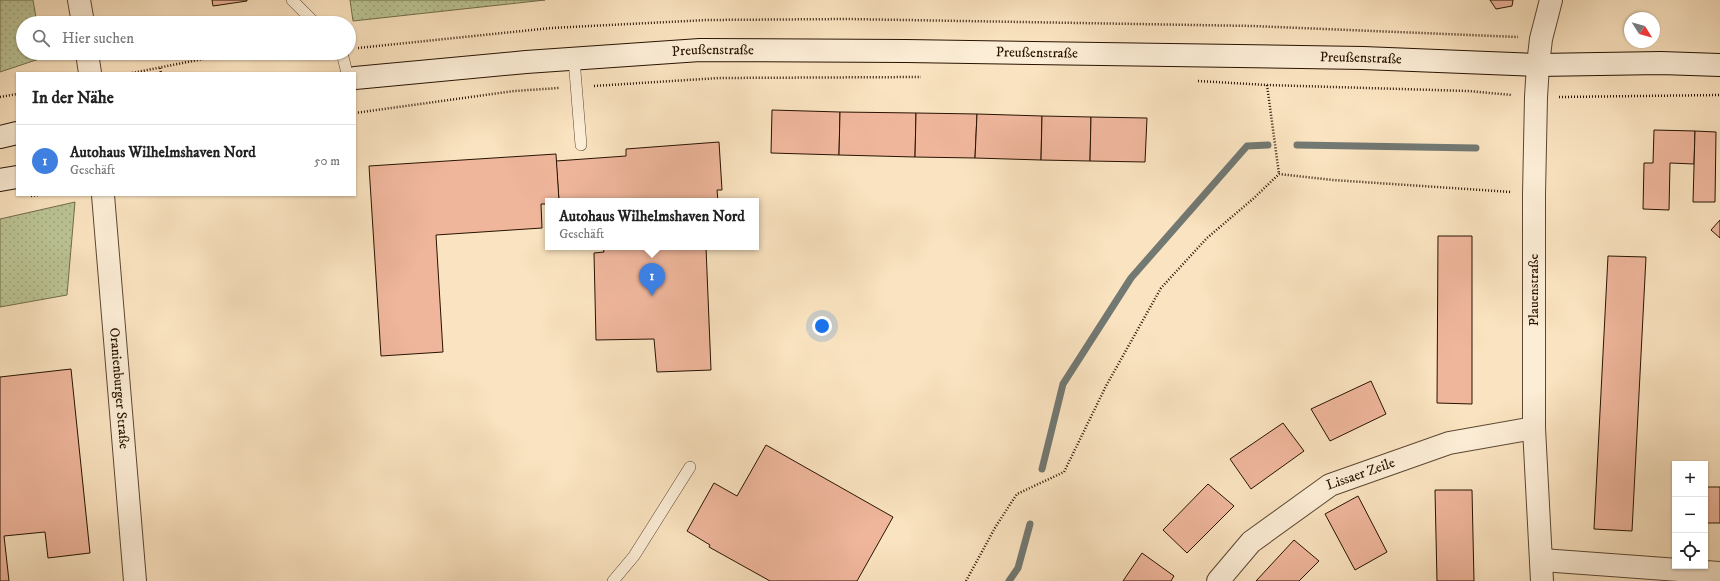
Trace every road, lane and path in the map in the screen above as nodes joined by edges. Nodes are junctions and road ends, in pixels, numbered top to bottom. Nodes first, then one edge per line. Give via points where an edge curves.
1 (79, 0) edge
2 (292, 0) edge
3 (1551, 0) edge
4 (82, 16) edge
5 (308, 16) edge
6 (574, 59) junction
7 (88, 60) edge
8 (199, 60) edge
9 (344, 60) edge
10 (1538, 65) junction
11 (1720, 65) edge
12 (160, 68) junction
13 (90, 72) edge
14 (138, 72) edge
15 (161, 72) edge
16 (347, 72) edge
17 (928, 77) dead end
18 (356, 78) edge
19 (1194, 81) dead end
20 (1267, 85) junction
21 (576, 87) junction
22 (16, 94) edge
23 (1720, 95) edge
24 (0, 97) edge
25 (1536, 97) junction
26 (356, 113) edge
27 (16, 134) edge
28 (0, 137) edge
29 (581, 145) dead end
30 (1279, 174) junction
31 (16, 176) edge
32 (0, 180) edge
33 (1534, 194) junction
34 (103, 196) edge
35 (1534, 428) junction
36 (690, 467) dead end
37 (1542, 570) edge
38 (1720, 573) edge
39 (135, 581) edge
40 (613, 581) edge
41 (966, 581) edge
42 (1218, 581) edge

1 - 4 street
2 - 5 lane
3 - 10 street, Plauenstraße via 1541,39
6 - 10 street, Preußenstraße via 700,50 906,51 1363,58
6 - 18 street, Preußenstraße
6 - 21 lane
7 - 13 street
8 - 12 path
9 - 16 lane
10 - 11 street, Preußenstraße
10 - 25 street, Plauenstraße
12 - 14 path
12 - 15 path
17 - 21 path via 719,78
19 - 20 path
20 - 25 path via 1468,91
20 - 30 path
21 - 26 path via 514,91
21 - 29 lane
22 - 24 path
23 - 25 path
25 - 33 street, Plauenstraße
27 - 28 street
30 - 33 path
30 - 41 path via 1206,238 1161,288 1106,386 1064,472 1017,494
31 - 32 street
33 - 35 street, Plauenstraße
34 - 39 street, Oranienburger Straße
35 - 37 street, Plauenstraße
35 - 42 street, Lissaer Zeile via 1450,443 1330,485 1251,542
36 - 40 lane via 634,556
37 - 38 street

